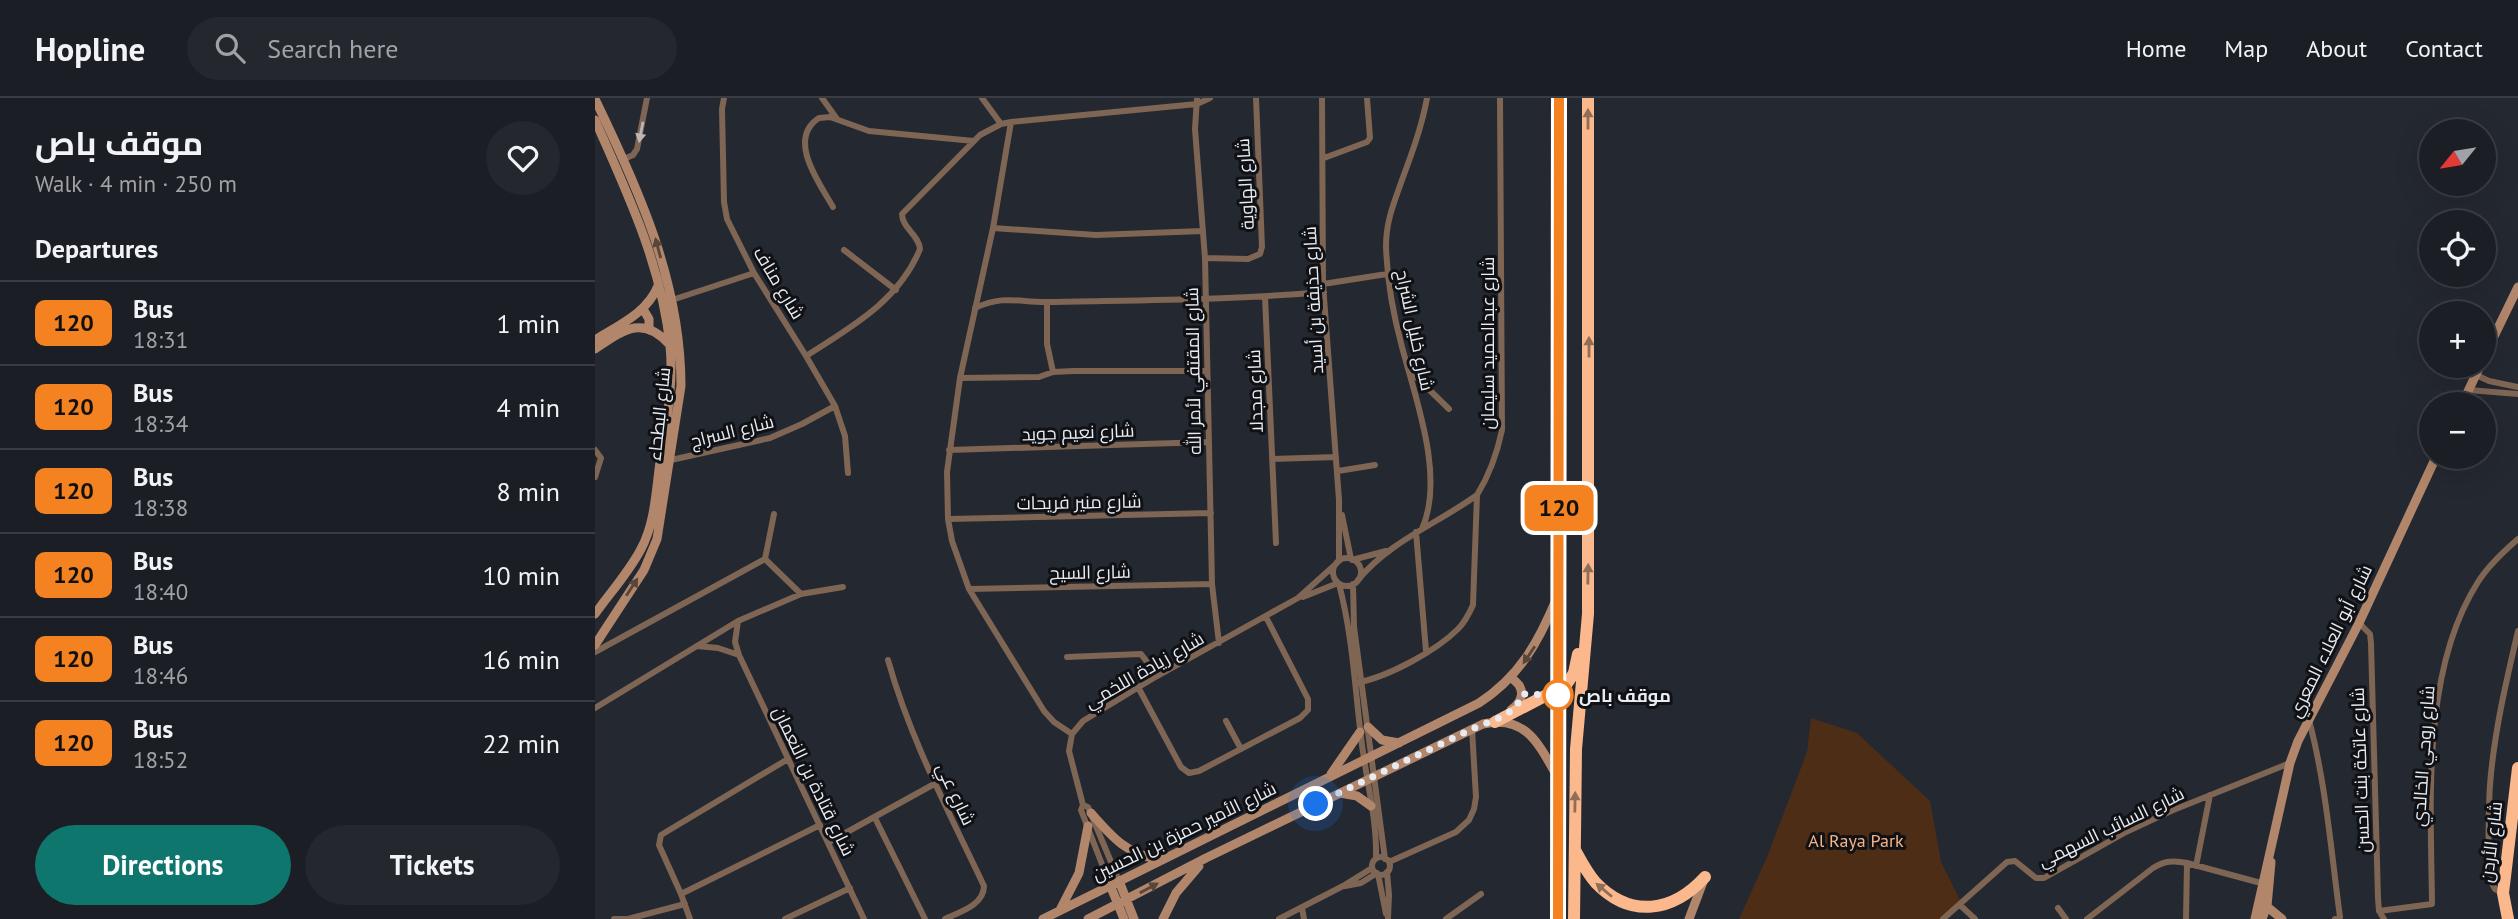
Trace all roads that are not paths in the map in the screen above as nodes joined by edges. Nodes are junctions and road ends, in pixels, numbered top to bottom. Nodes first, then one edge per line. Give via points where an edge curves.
1 (647, 98) edge
2 (724, 98) edge
3 (822, 98) edge
4 (982, 98) edge
5 (1210, 98) edge
6 (1256, 98) edge
7 (1322, 98) edge
8 (1367, 98) edge
9 (1427, 98) edge
10 (1500, 98) edge
11 (1559, 98) edge
12 (1588, 98) edge
13 (595, 99) edge
14 (1197, 101) edge
15 (595, 120) edge
16 (839, 120) junction
17 (1011, 122) junction
18 (1001, 124) junction
19 (974, 141) junction
20 (1324, 158) junction
21 (624, 159) junction
22 (833, 206) dead end
23 (993, 228) junction
24 (1203, 231) junction
25 (844, 250) dead end
26 (1205, 258) junction
27 (754, 273) junction
28 (1387, 274) junction
29 (659, 284) junction
30 (2518, 287) edge
31 (1324, 288) junction
32 (896, 290) junction
33 (1265, 297) junction
34 (1205, 299) junction
35 (672, 300) junction
36 (1048, 302) junction
37 (643, 309) junction
38 (975, 309) junction
39 (649, 329) junction
40 (2496, 332) edge
41 (595, 340) edge
42 (670, 345) junction
43 (595, 349) edge
44 (806, 356) junction
45 (1409, 369) junction
46 (1206, 371) junction
47 (1053, 372) junction
48 (960, 378) junction
49 (2474, 378) edge
50 (2493, 378) edge
51 (2469, 390) joint
52 (2515, 390) edge
53 (835, 406) junction
54 (1448, 409) dead end
55 (1208, 442) junction
56 (595, 450) edge
57 (950, 450) junction
58 (1336, 457) junction
59 (1272, 459) junction
60 (671, 460) junction
61 (1375, 465) dead end
62 (2431, 469) edge
63 (1338, 471) junction
64 (848, 473) dead end
65 (595, 477) edge
66 (1476, 495) junction
67 (1339, 500) junction
68 (1211, 513) junction
69 (774, 514) dead end
70 (949, 519) junction
71 (1419, 531) junction
72 (2518, 539) edge
73 (1276, 543) dead end
74 (1387, 550) junction
75 (765, 559) junction
76 (1351, 559) junction
77 (1338, 562) junction
78 (1356, 582) junction
79 (1339, 583) junction
80 (1212, 584) junction
81 (843, 587) dead end
82 (969, 589) junction
83 (801, 594) junction
84 (1559, 594) junction
85 (1298, 598) junction
86 (595, 614) edge
87 (1266, 617) junction
88 (738, 621) junction
89 (2359, 623) junction
90 (2518, 631) edge
91 (1219, 643) junction
92 (1586, 643) junction
93 (595, 645) edge
94 (695, 646) junction
95 (1426, 651) junction
96 (595, 652) edge
97 (739, 655) junction
98 (1067, 657) dead end
99 (888, 660) dead end
100 (1511, 678) junction
101 (1152, 679) junction
102 (1359, 683) junction
103 (1138, 687) junction
104 (1557, 691) junction
105 (597, 704) edge
106 (2309, 720) junction
107 (1226, 721) dead end
108 (1495, 722) junction
109 (1472, 729) junction
110 (1364, 730) junction
111 (1072, 734) junction
112 (1400, 743) junction
113 (1241, 749) junction
114 (788, 759) junction
115 (1368, 759) junction
116 (2290, 763) junction
117 (2518, 769) edge
118 (1327, 778) junction
119 (1371, 778) junction
120 (1558, 778) junction
121 (936, 783) junction
122 (1338, 793) junction
123 (2210, 794) junction
124 (1083, 805) junction
125 (1371, 806) junction
126 (1091, 813) junction
127 (875, 818) junction
128 (1376, 819) junction
129 (821, 825) junction
130 (1087, 826) junction
131 (829, 842) junction
132 (2272, 846) junction
133 (1575, 850) junction
134 (1206, 858) junction
135 (1163, 859) junction
136 (1377, 859) junction
137 (1387, 860) junction
138 (2187, 863) junction
139 (2196, 866) junction
140 (1376, 872) junction
141 (1387, 872) junction
142 (1705, 877) joint
143 (1115, 883) junction
144 (2261, 883) junction
145 (850, 888) junction
146 (2503, 893) junction
147 (681, 894) junction
148 (1481, 894) dead end
149 (2259, 900) junction
150 (1123, 902) junction
151 (685, 904) junction
152 (1960, 905) junction
153 (2267, 906) junction
154 (1302, 908) junction
155 (2058, 908) dead end
156 (1060, 910) junction
157 (2379, 911) junction
158 (2095, 917) edge
159 (614, 919) edge
160 (627, 919) edge
161 (690, 919) edge
162 (785, 919) edge
163 (864, 919) edge
164 (925, 919) edge
165 (945, 919) edge
166 (1043, 919) edge
167 (1089, 919) edge
168 (1124, 919) edge
169 (1134, 919) edge
170 (1163, 919) edge
171 (1279, 919) edge
172 (1304, 919) edge
173 (1388, 919) edge
174 (1445, 919) edge
175 (1558, 919) edge
176 (1574, 919) edge
177 (1689, 919) edge
178 (1943, 919) edge
179 (1975, 919) edge
180 (2066, 919) edge
181 (2087, 919) edge
182 (2186, 919) edge
183 (2255, 919) edge
184 (2262, 919) edge
185 (2282, 919) edge
186 (2335, 919) edge
187 (2384, 919) edge
188 (2508, 919) edge

1 -> 21 street via 637,149
2 - 27 street, شارع مناف via 725,212
3 - 16 street
4 - 18 street
5 - 14 street
6 - 26 street, شارع الهاوية via 1260,254
7 - 20 street, شارع حذيفة بن أسيد
8 - 20 street via 1370,138
9 - 28 street, شارع خليل الشراح via 1389,213
10 - 66 street, شارع عبدالحميد سليمان via 1502,430 1497,454
11 - 84 highway via 1554,511
92 -> 12 highway
13 - 21 street, شارع البطحاء
14 - 17 street
14 - 24 street, شارع المقتفي لأمر الله
15 - 29 street, شارع البطحاء
16 - 19 street via 869,131
16 - 22 street via 815,120 806,143 809,162
17 - 18 street
17 - 23 street
18 - 19 street
19 - 32 street via 902,214 920,249
20 - 31 street, شارع حذيفة بن أسيد
35 -> 21 street, شارع البطحاء via 654,233
23 - 24 street via 1096,235
23 - 38 street
24 - 26 street, شارع المقتفي لأمر الله
25 - 32 street
26 - 34 street, شارع المقتفي لأمر الله
27 - 35 street
27 - 44 street, شارع مناف
28 - 31 street
28 - 45 street, شارع خليل الشراح
29 - 37 street
29 - 42 street, شارع البطحاء
30 - 40 street
31 - 33 street
31 - 58 street, شارع حذيفة بن أسيد
32 - 44 street
33 - 34 street
33 - 59 street, شارع مجدلا
34 - 36 street
34 - 46 street, شارع المقتفي لأمر الله
35 - 60 street, شارع البطحاء via 681,386
36 - 38 street via 995,301
36 - 47 street via 1047,344
37 - 39 street
37 - 41 street
38 - 48 street
39 - 42 street
39 - 43 street via 623,331
42 - 86 street, شارع البطحاء via 670,391 652,521 640,551
44 - 53 street, شارع مناف
45 - 54 street
45 - 71 street, شارع خليل الشراح via 1430,463 1429,510
46 - 47 street
46 - 55 street, شارع المقتفي لأمر الله
47 - 48 street via 1039,377
48 - 57 street
49 - 51 street
50 - 52 street
51 - 52 street
53 - 60 street, شارع السراج via 770,438
53 - 64 street, شارع مناف via 845,436
55 - 57 street, شارع نعيم جويد
55 - 68 street, شارع المقتفي لأمر الله
56 - 65 street via 601,463
57 - 70 street
58 - 59 street
58 - 63 street, شارع حذيفة بن أسيد
59 - 73 street, شارع مجدلا
93 -> 60 street, شارع البطحاء via 651,554
61 - 63 street
62 - 89 street, شارع أبو العلاء المعري
63 - 67 street, شارع حذيفة بن أسيد
66 - 71 street
66 - 95 street, شارع عبدالحميد سليمان via 1473,605 1459,628
67 - 76 street, شارع حذيفة بن أسيد
67 - 77 street, شارع حذيفة بن أسيد
68 - 70 street, شارع منير فريحات
68 - 80 street, شارع المقتفي لأمر الله
69 - 75 street
70 - 82 street
71 - 74 street
71 - 95 street, شارع خليل الشراح
72 - 157 street, شارع روحي الخالدي via 2480,580 2448,650 2437,705 2431,795 2432,904
74 - 76 street
74 - 78 street
75 - 83 street
75 - 96 street
76 - 77 street
76 - 78 street via 1360,571
77 - 79 street via 1333,573
77 - 85 street, شارع زيادة اللخمي
78 - 79 street
78 - 102 street via 1353,612
79 - 85 street, شارع زيادة اللخمي
79 - 102 street
80 - 82 street, شارع السيح
80 - 91 street, شارع المقتفي لأمر الله
81 - 83 street
82 - 111 street via 1044,711
83 - 88 street
84 -> 100 street, شارع الأمير حمزة بن الحسين via 1537,644
84 - 104 highway
85 - 87 street, شارع زيادة اللخمي
87 - 91 street, شارع زيادة اللخمي
87 - 113 street via 1308,699 1308,710
88 - 94 street
88 - 97 street, شارع قتادة بن النعمان via 735,642
89 - 106 street, شارع أبو العلاء المعري
89 - 157 street, شارع عاتكة بنت الحسن via 2367,628 2371,643
90 - 146 street via 2498,722 2490,786 2488,876 2495,890
91 - 101 street, شارع زيادة اللخمي
92 - 104 highway via 1572,677
133 -> 92 highway via 1576,749
94 - 97 street
94 - 105 street
95 - 102 street, شارع عبدالحميد سليمان
97 - 114 street, شارع قتادة بن النعمان
98 - 101 street via 1141,654
99 - 121 street, شارع عي
100 - 108 street via 1521,688 1521,699
100 - 112 street, شارع الأمير حمزة بن الحسين via 1479,703
101 - 103 street, شارع زيادة اللخمي
102 - 110 street
103 - 111 street, شارع زيادة اللخمي via 1083,721
103 - 113 street via 1185,771 1193,773
104 - 108 highway
104 - 120 highway
106 - 116 street, شارع أبو العلاء المعري
106 - 186 street via 2318,752 2340,917
107 - 113 street
108 - 109 street, شارع الأمير حمزة بن الحسين
108 - 120 street via 1514,724 1527,732
109 - 119 street, شارع الأمير حمزة بن الحسين
109 - 137 street via 1476,797 1469,820 1456,832
110 - 112 street
110 - 115 street
110 - 118 street
111 - 124 street via 1069,751
112 - 115 street, شارع الأمير حمزة بن الحسين
114 - 129 street, شارع قتادة بن النعمان
114 - 147 street via 661,835 659,845
115 - 118 street, شارع الأمير حمزة بن الحسين
115 - 119 street
116 - 123 street, شارع السائب السهمي
116 - 132 street, شارع أبو العلاء المعري
117 - 146 highway, شارع الأردن
118 - 135 street, شارع الأمير حمزة بن الحسين
119 - 122 street, شارع الأمير حمزة بن الحسين
119 - 125 street
119 - 128 street
120 - 175 highway
121 - 127 street
121 - 165 street, شارع عي via 984,886 983,897
122 - 125 street via 1357,796
122 - 134 street, شارع الأمير حمزة بن الحسين
123 - 139 street
123 - 152 street, شارع السائب السهمي via 2126,832 2043,878 2036,878 2015,861 2007,862
124 - 126 street
124 - 130 street
125 - 128 street
126 - 135 street via 1126,848 1147,858
126 - 143 street
127 - 131 street
127 - 164 street
128 - 136 street
128 - 137 street
129 - 131 street, شارع قتادة بن النعمان
129 - 147 street
130 - 143 street
130 - 156 street via 1079,873
131 - 145 street, شارع قتادة بن النعمان
132 - 144 street, شارع أبو العلاء المعري
132 - 153 street, شارع أبو العلاء المعري
142 -> 133 highway via 1672,905 1634,908 1597,886
133 - 176 highway
150 -> 134 street, شارع الأمير حمزة بن الحسين
134 - 170 street via 1182,884
135 - 143 street, شارع الأمير حمزة بن الحسين
136 - 137 street
136 - 140 street
137 - 141 street
138 - 139 street
138 - 158 street via 2158,865
138 - 182 street
139 - 144 street
140 - 141 street
140 - 154 street
140 - 173 street
141 - 173 street
142 - 177 street
143 - 150 street
143 - 156 street, شارع الأمير حمزة بن الحسين
144 - 149 street, شارع أبو العلاء المعري
145 - 162 street
145 - 163 street, شارع قتادة بن النعمان
146 - 188 highway, شارع الأردن
147 - 151 street
148 - 174 street
149 - 153 street
149 - 183 street, شارع أبو العلاء المعري
150 - 167 street, شارع الأمير حمزة بن الحسين
150 - 168 street
150 - 169 street
151 - 160 street
151 - 161 street
152 - 178 street
152 - 179 street
153 - 184 street, شارع أبو العلاء المعري
153 - 185 street
154 - 171 street
154 - 172 street
155 - 180 street
156 - 166 street, شارع الأمير حمزة بن الحسين
157 - 187 street
158 - 181 street
159 - 160 street

